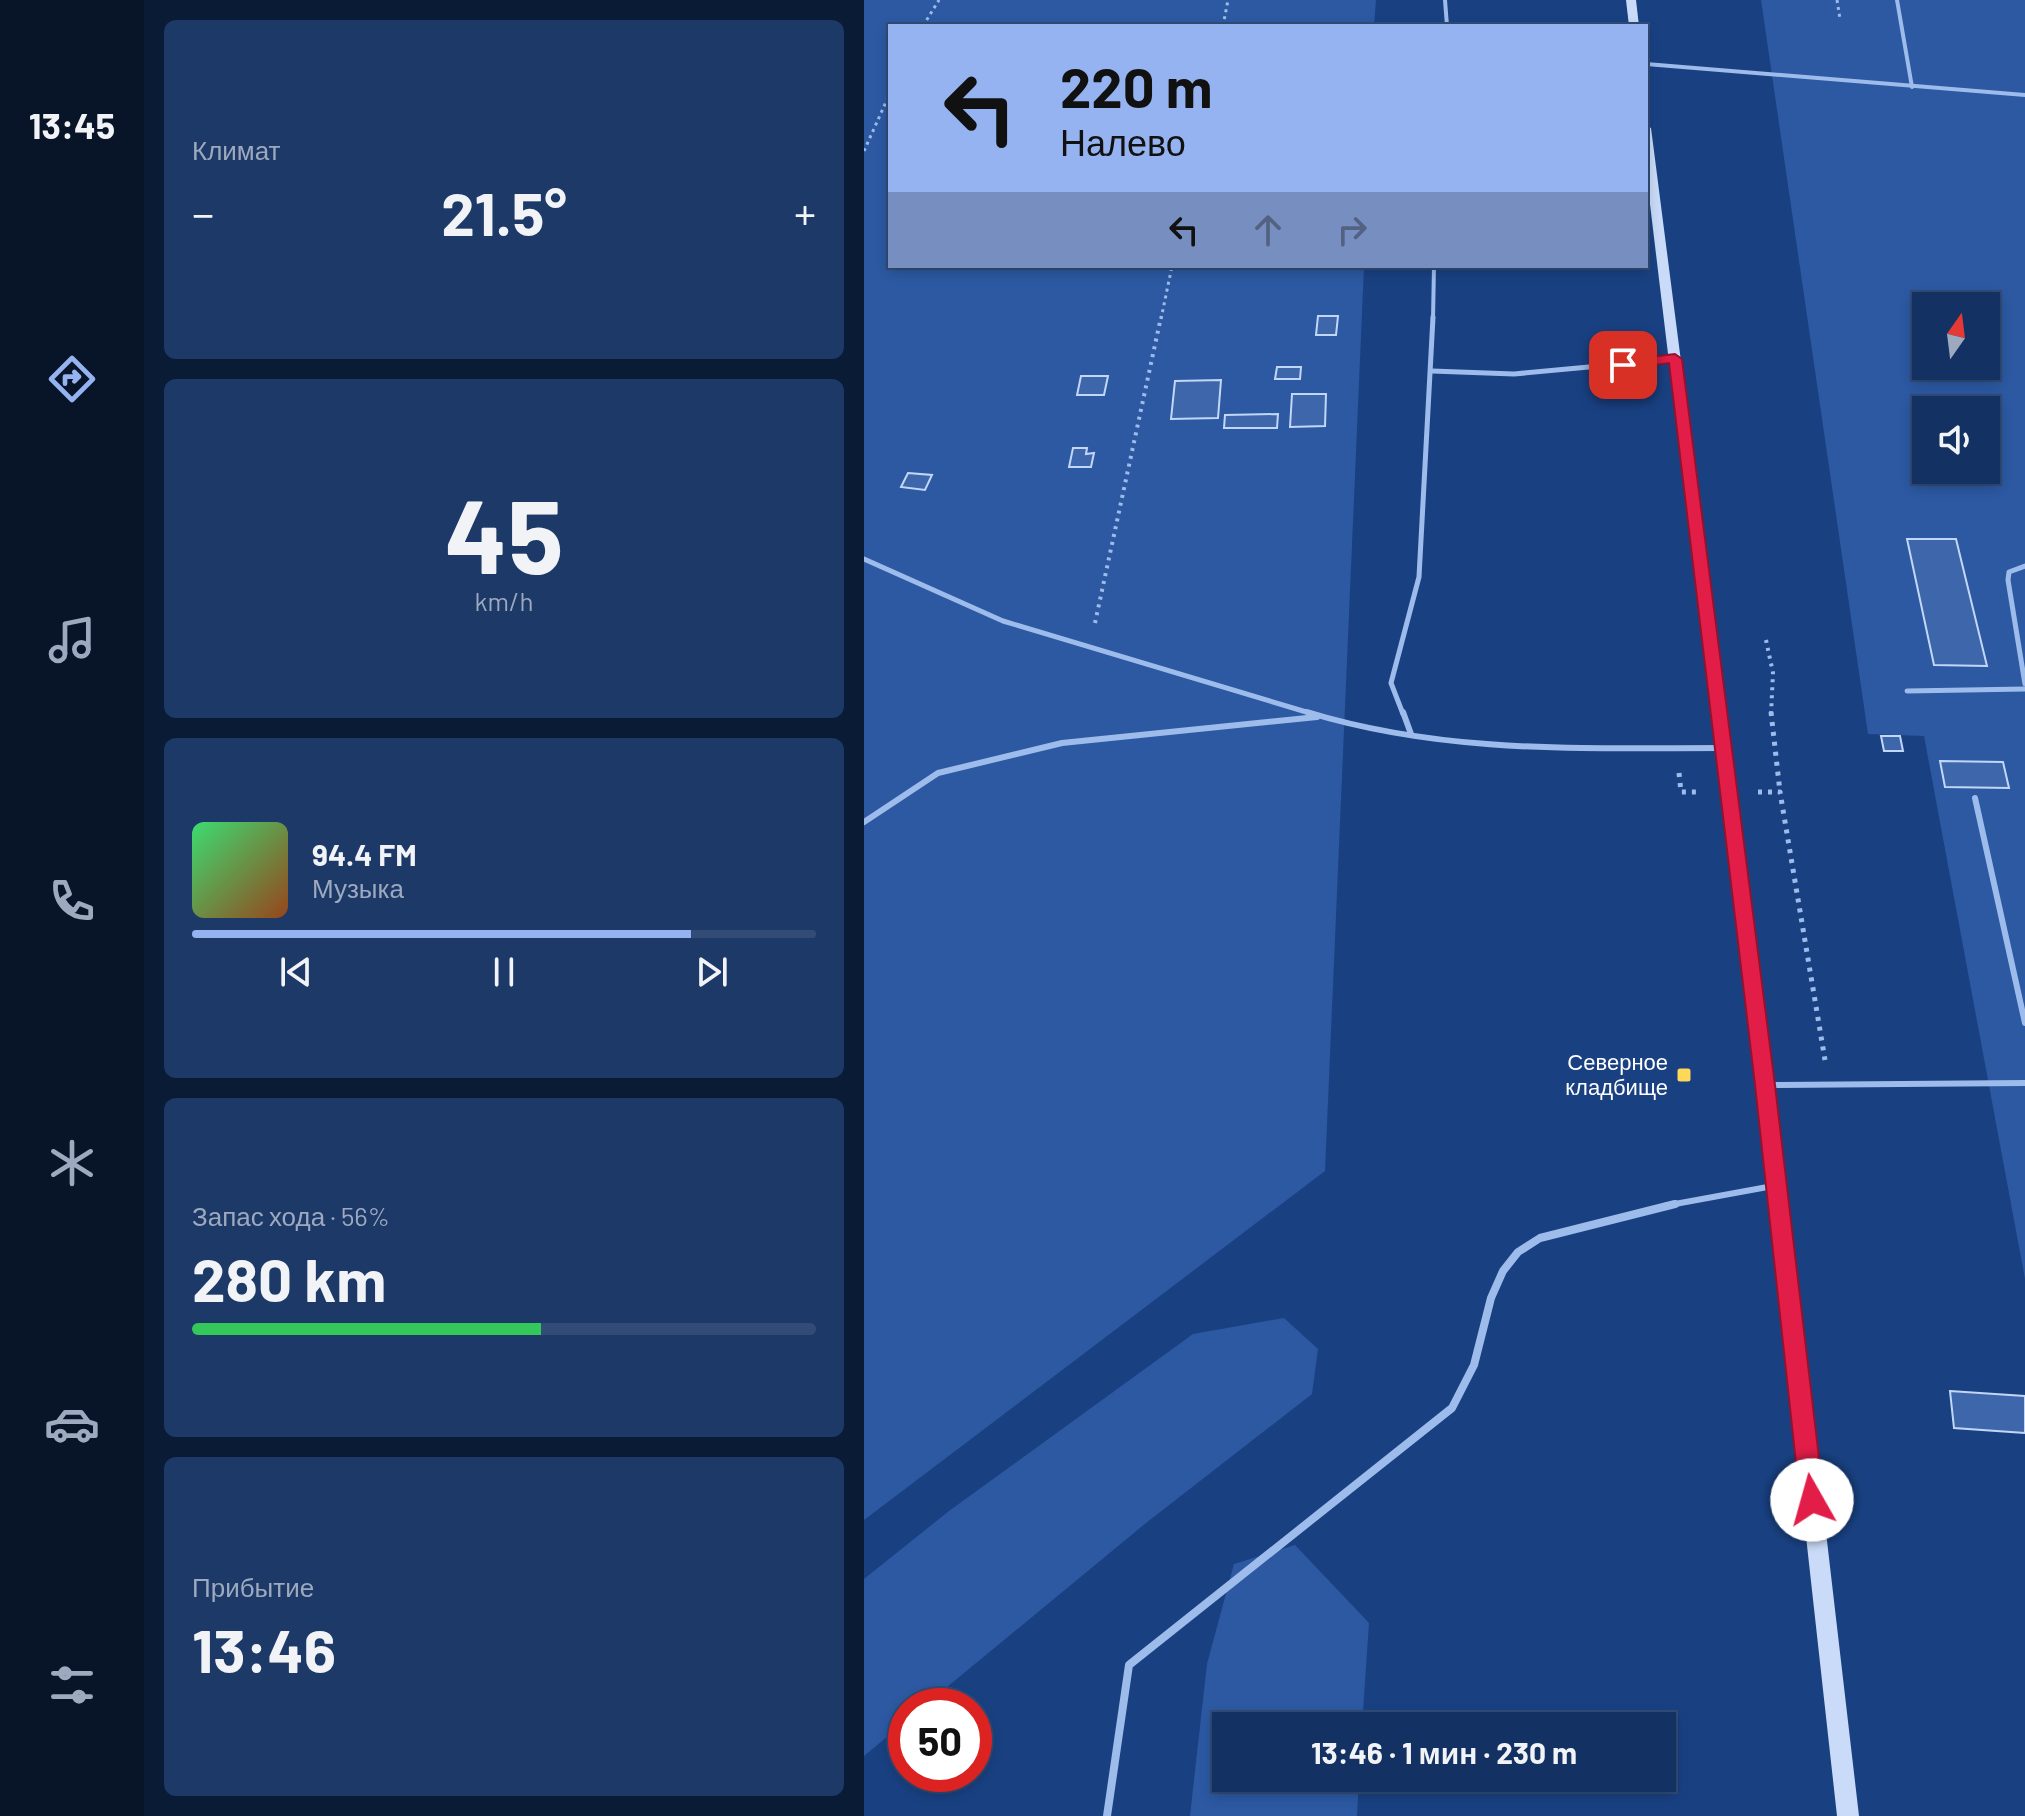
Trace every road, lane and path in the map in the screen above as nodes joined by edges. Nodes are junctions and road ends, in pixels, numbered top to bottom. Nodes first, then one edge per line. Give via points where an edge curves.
1 (939, 0) edge
2 (1228, 0) edge
3 (1445, 0) edge
4 (1631, 0) edge
5 (1837, 0) edge
6 (1897, 0) edge
7 (1840, 19) dead end
8 (924, 24) edge
9 (1223, 24) edge
10 (1447, 24) edge
11 (1634, 24) edge
12 (1648, 64) edge
13 (1912, 87) junction
14 (2025, 95) edge
15 (888, 97) edge
16 (1648, 144) edge
17 (864, 151) edge
18 (1172, 268) edge
19 (1434, 268) edge
20 (1675, 359) junction
21 (1432, 371) junction
22 (864, 559) edge
23 (2025, 566) edge
24 (1766, 640) dead end
25 (1090, 648) junction
26 (2025, 687) edge
27 (1907, 691) dead end
28 (1322, 717) junction
29 (1411, 735) junction
30 (1723, 748) junction
31 (1780, 792) dead end
32 (1975, 798) dead end
33 (864, 822) edge
34 (2025, 1023) edge
35 (2025, 1083) edge
36 (1765, 1085) junction
37 (1776, 1185) junction
38 (1107, 1816) edge
39 (1848, 1816) edge

1 - 8 path
2 - 9 path
3 - 10 lane
4 - 11 main road
5 - 7 path
6 - 13 lane
12 - 13 lane
13 - 14 lane
15 - 17 path
16 - 20 main road
18 - 25 path
19 - 21 lane
20 - 21 lane via 1514,374
20 - 30 main road
21 - 29 lane via 1419,577 1391,683
22 - 25 lane via 1003,621
23 - 26 lane via 2009,572 2008,580
24 - 31 path
25 - 28 lane
26 - 27 lane
28 - 29 lane
28 - 33 lane via 1062,743 938,773
29 - 30 lane via 1511,748
30 - 36 main road
32 - 34 lane
35 - 36 lane
36 - 37 main road
37 - 38 lane via 1554,1234 1518,1252 1491,1298 1474,1365 1452,1408 1129,1665
37 - 39 main road

